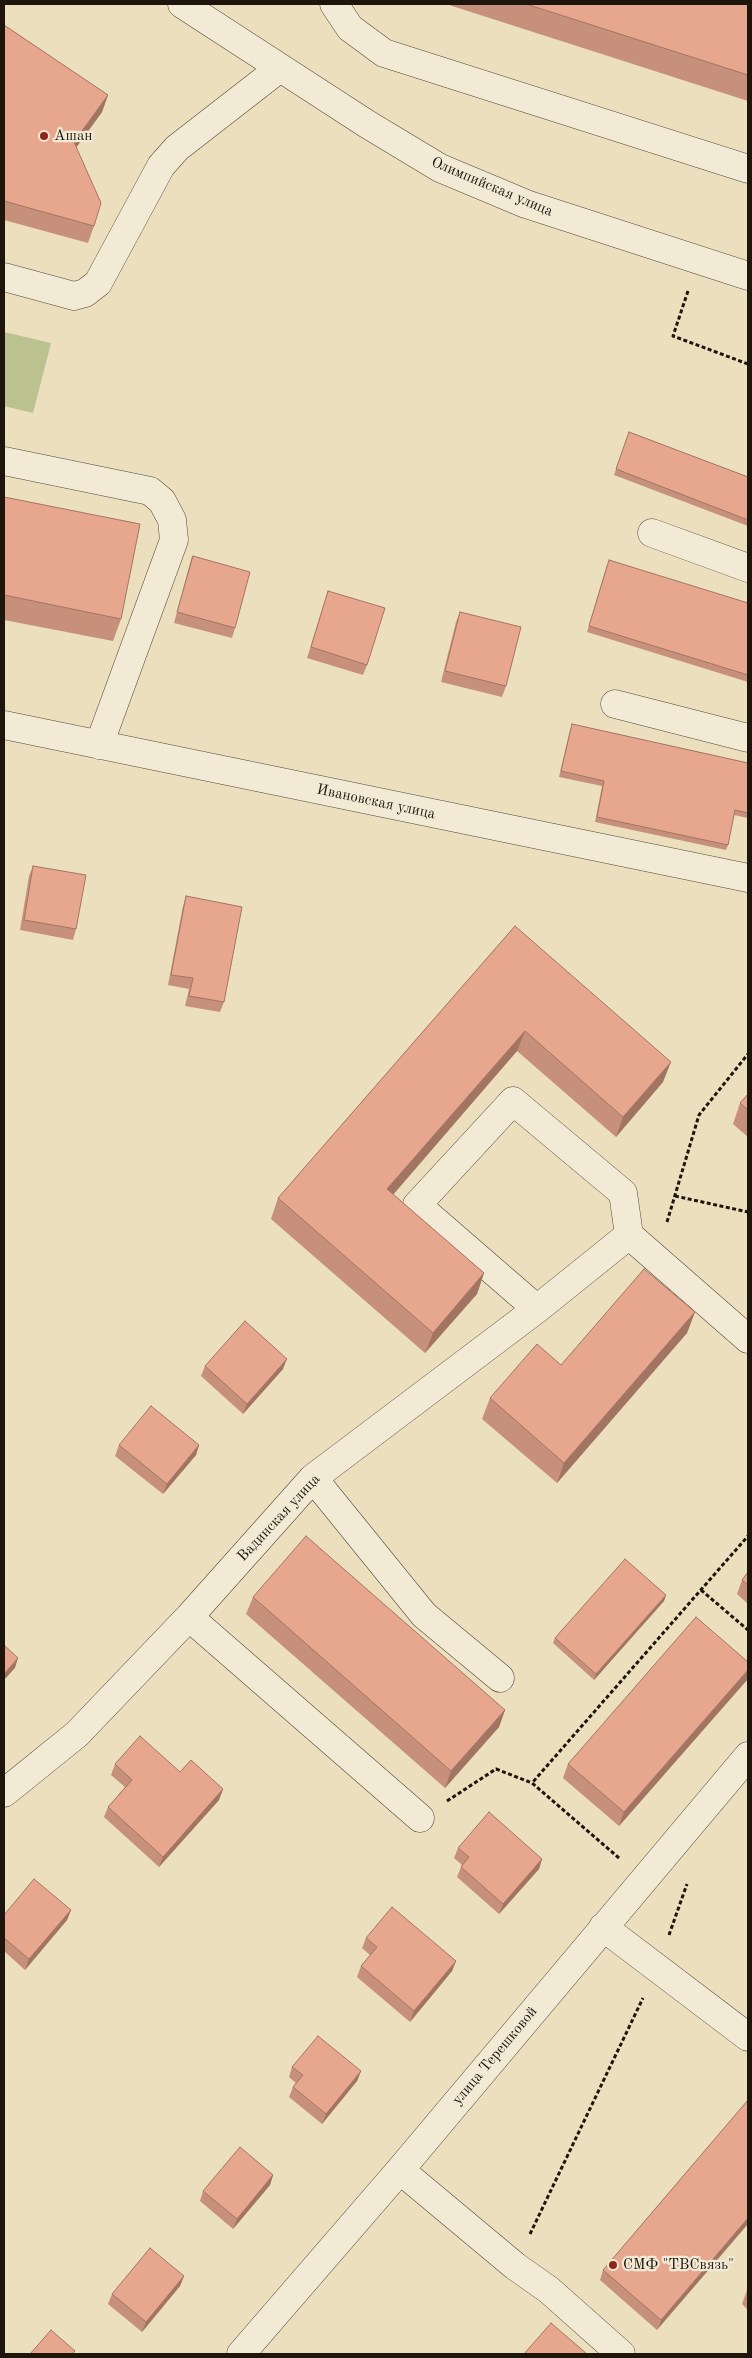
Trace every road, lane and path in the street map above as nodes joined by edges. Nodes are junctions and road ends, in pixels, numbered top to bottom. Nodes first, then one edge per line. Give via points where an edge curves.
1 (182, 4) edge
2 (334, 4) edge
3 (280, 68) junction
4 (748, 169) edge
5 (698, 260) junction
6 (748, 276) edge
7 (4, 277) edge
8 (748, 364) edge
9 (4, 461) edge
10 (652, 533) dead end
11 (748, 568) edge
12 (615, 704) dead end
13 (4, 725) edge
14 (748, 738) edge
15 (99, 745) junction
16 (748, 878) edge
17 (748, 1054) edge
18 (675, 1196) junction
19 (748, 1212) edge
20 (629, 1235) junction
21 (656, 1259) junction
22 (537, 1309) junction
23 (748, 1339) edge
24 (313, 1478) junction
25 (748, 1536) edge
26 (701, 1590) junction
27 (189, 1617) junction
28 (748, 1630) edge
29 (500, 1678) dead end
30 (748, 1756) edge
31 (532, 1783) junction
32 (4, 1793) edge
33 (420, 1818) joint
34 (688, 1878) dead end
35 (644, 1880) junction
36 (603, 1927) junction
37 (657, 1968) junction
38 (748, 2037) edge
39 (400, 2170) junction
40 (515, 2266) junction
41 (242, 2354) edge
42 (621, 2354) edge

1 - 3 street, Олимпийская улица
2 - 4 street via 350,28 384,53
3 - 5 street, Олимпийская улица via 440,168 526,204
3 - 7 street via 177,148 161,166 98,283 85,293 74,296
5 - 6 street, Олимпийская улица
5 - 8 path via 674,336
9 - 15 street via 150,491 162,501 172,520 174,540
10 - 11 street
12 - 14 street
13 - 15 street, Ивановская улица
15 - 16 street, Ивановская улица
17 - 18 path via 698,1115
18 - 19 path
18 - 21 path
20 - 21 street
20 - 22 street, Вадинская улица
20 - 22 street via 623,1193 513,1102 416,1205
21 - 23 street
22 - 24 street, Вадинская улица
24 - 27 street, Вадинская улица
24 - 29 street via 424,1615
25 - 26 path
26 - 28 path
26 - 31 path
27 - 32 street, Вадинская улица via 77,1734
27 - 33 street
30 - 35 street, улица Терешковой
31 - 33 path via 496,1769
31 - 35 path
34 - 37 path
35 - 36 street, улица Терешковой
36 - 37 street
36 - 39 street, улица Терешковой
37 - 38 street
37 - 40 path
39 - 40 street
39 - 41 street, улица Терешковой
40 - 42 street via 549,2290

